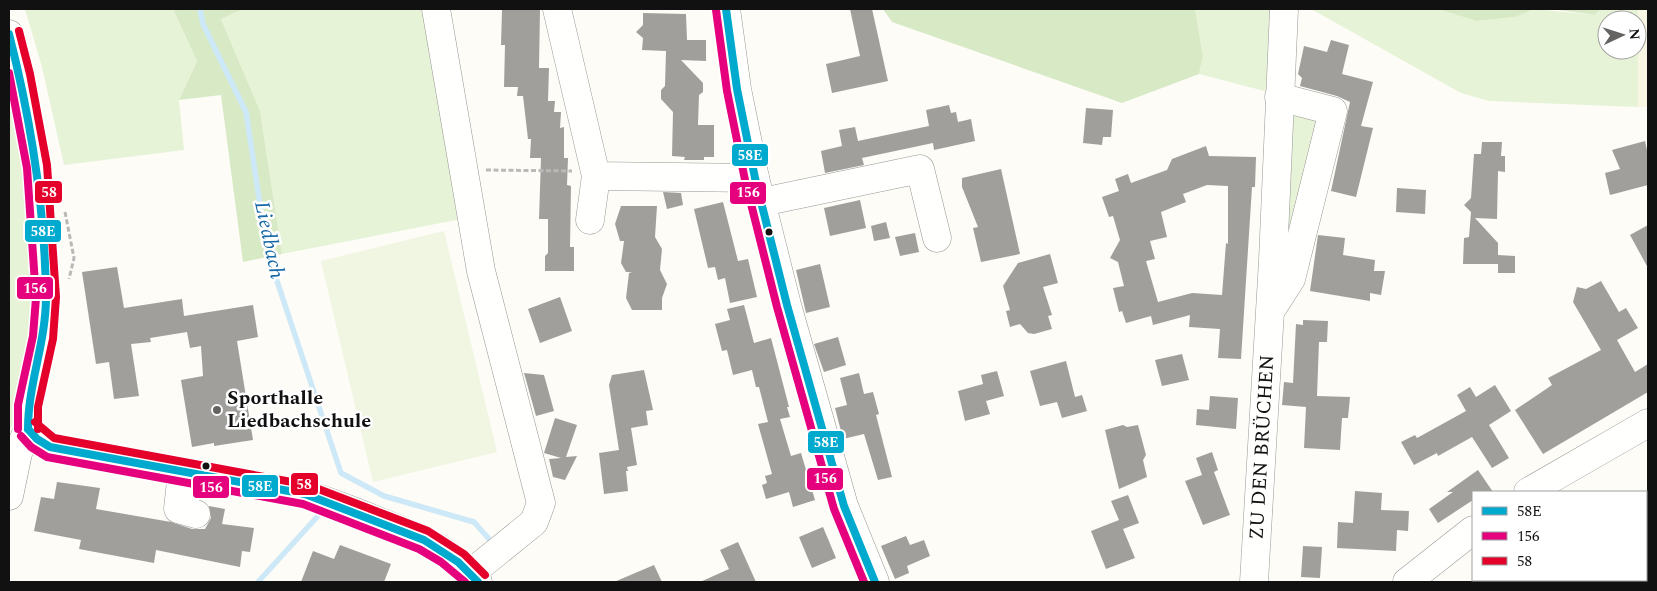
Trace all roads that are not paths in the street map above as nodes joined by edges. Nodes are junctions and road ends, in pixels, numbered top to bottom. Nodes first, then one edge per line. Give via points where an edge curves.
1 (436, 9) edge
2 (557, 9) edge
3 (726, 9) edge
4 (1284, 9) edge
5 (9, 34) edge
6 (1279, 97) junction
7 (596, 176) junction
8 (758, 190) junction
9 (590, 220) dead end
10 (937, 238) dead end
11 (1270, 311) junction
12 (1648, 423) edge
13 (18, 436) edge
14 (182, 472) junction
15 (1530, 491) edge
16 (9, 496) edge
17 (196, 514) dead end
18 (1472, 531) edge
19 (474, 577) edge
20 (875, 582) edge
21 (1254, 582) edge
22 (1407, 582) edge

1 - 19 street via 481,271 541,502 534,522
2 - 7 street
3 - 8 street via 737,89
4 - 6 street, ZU DEN BRÜCHEN
5 - 13 street via 37,167 46,298 42,337 28,406
6 - 11 street, ZU DEN BRÜCHEN
6 - 11 street, ZU DEN BRÜCHEN via 1333,111 1291,279
7 - 8 street
7 - 9 street
8 - 10 street via 920,169
8 - 20 street via 822,435 844,506
11 - 21 street, ZU DEN BRÜCHEN
12 - 15 street
13 - 14 street via 37,439 50,447
13 - 16 street via 18,453
14 - 17 street via 178,509
14 - 19 street via 305,494 338,504 418,536 458,560
18 - 22 street

